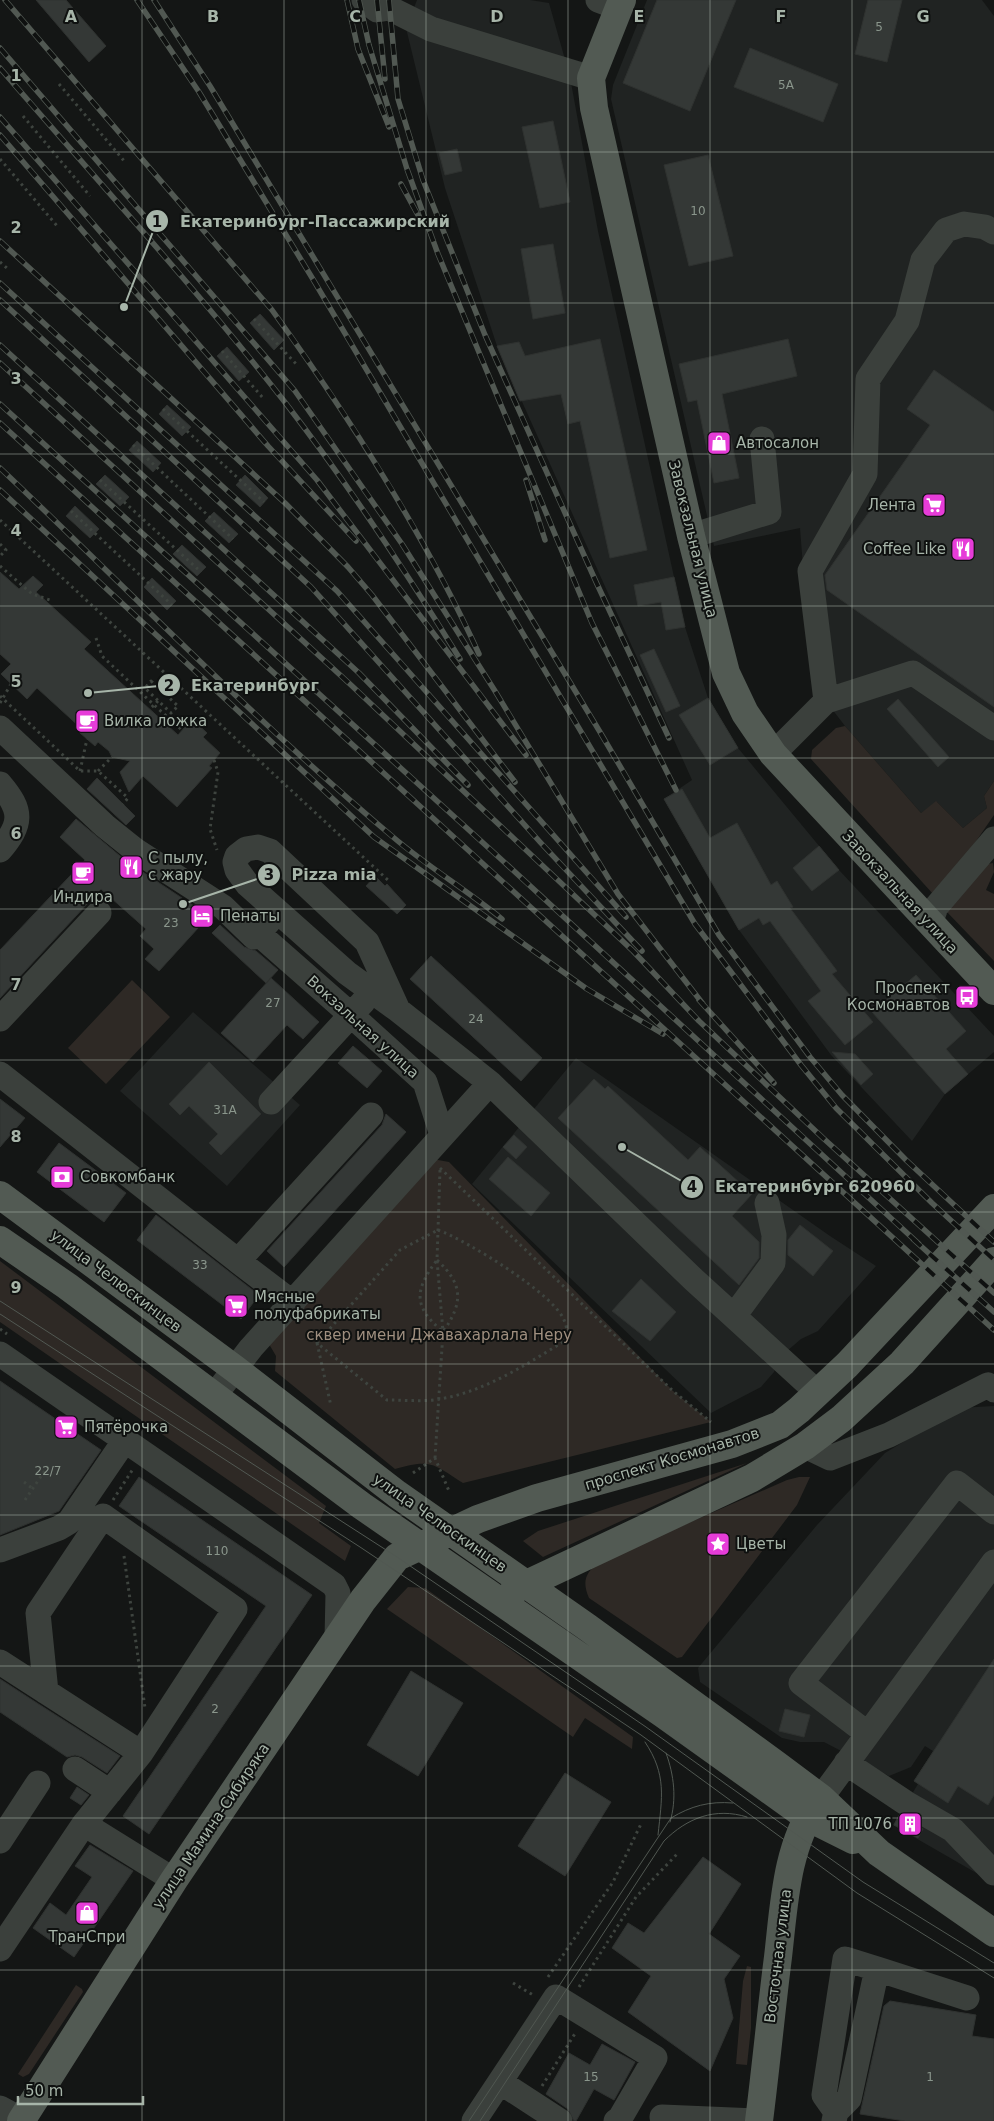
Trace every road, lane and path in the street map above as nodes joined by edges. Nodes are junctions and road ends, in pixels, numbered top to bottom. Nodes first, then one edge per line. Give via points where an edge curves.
1 (364, 0) edge
2 (613, 3) edge
3 (591, 78) junction
4 (59, 84) dead end
5 (23, 116) dead end
6 (0, 160) edge
7 (125, 162) dead end
8 (90, 196) dead end
9 (58, 227) dead end
10 (994, 232) edge
11 (0, 262) edge
12 (8, 269) dead end
13 (254, 319) dead end
14 (222, 351) dead end
15 (298, 366) dead end
16 (263, 398) dead end
17 (163, 409) dead end
18 (762, 439) dead end
19 (133, 446) dead end
20 (100, 480) dead end
21 (264, 502) dead end
22 (70, 511) dead end
23 (0, 520) edge
24 (5, 525) junction
25 (0, 530) edge
26 (691, 536) junction
27 (234, 539) dead end
28 (0, 544) edge
29 (0, 556) edge
30 (0, 566) edge
31 (201, 572) dead end
32 (53, 601) dead end
33 (172, 605) dead end
34 (96, 638) dead end
35 (175, 683) junction
36 (11, 684) dead end
37 (165, 693) junction
38 (1, 698) edge
39 (158, 701) junction
40 (826, 701) junction
41 (0, 703) edge
42 (154, 705) junction
43 (150, 709) dead end
44 (0, 728) edge
45 (994, 728) edge
46 (182, 730) dead end
47 (87, 739) dead end
48 (773, 754) junction
49 (112, 757) dead end
50 (214, 760) dead end
51 (80, 771) junction
52 (98, 771) junction
53 (0, 784) edge
54 (124, 804) dead end
55 (994, 839) edge
56 (0, 850) edge
57 (218, 856) dead end
58 (390, 882) dead end
59 (278, 912) junction
60 (99, 913) dead end
61 (930, 923) junction
62 (257, 936) junction
63 (373, 991) junction
64 (994, 991) edge
65 (398, 1010) junction
66 (352, 1014) junction
67 (0, 1019) edge
68 (0, 1074) edge
69 (490, 1083) junction
70 (271, 1102) dead end
71 (371, 1115) dead end
72 (442, 1134) junction
73 (0, 1195) edge
74 (767, 1203) dead end
75 (994, 1208) edge
76 (438, 1230) junction
77 (0, 1240) edge
78 (437, 1260) junction
79 (238, 1261) junction
80 (994, 1261) edge
81 (293, 1303) junction
82 (734, 1316) junction
83 (443, 1332) junction
84 (316, 1343) junction
85 (235, 1369) junction
86 (10, 1372) edge
87 (994, 1390) edge
88 (818, 1393) junction
89 (214, 1396) junction
90 (439, 1399) junction
91 (331, 1406) dead end
92 (711, 1422) dead end
93 (125, 1440) junction
94 (805, 1446) junction
95 (435, 1458) junction
96 (48, 1466) dead end
97 (134, 1468) dead end
98 (413, 1473) dead end
99 (24, 1482) dead end
100 (33, 1488) junction
101 (449, 1491) dead end
102 (25, 1500) dead end
103 (994, 1512) edge
104 (111, 1522) junction
105 (452, 1531) junction
106 (419, 1546) junction
107 (0, 1550) edge
108 (994, 1562) edge
109 (527, 1584) junction
110 (495, 1598) junction
111 (337, 1639) junction
112 (0, 1662) edge
113 (46, 1692) junction
114 (868, 1734) junction
115 (145, 1747) junction
116 (846, 1763) junction
117 (75, 1769) dead end
118 (38, 1783) dead end
119 (110, 1792) junction
120 (814, 1808) junction
121 (84, 1824) junction
122 (641, 1824) dead end
123 (0, 1841) edge
124 (679, 1852) dead end
125 (994, 1873) edge
126 (174, 1880) junction
127 (994, 1933) edge
128 (0, 1949) edge
129 (877, 1969) junction
130 (513, 1983) dead end
131 (554, 1990) junction
132 (967, 1998) dead end
133 (587, 2016) junction
134 (500, 2082) junction
135 (540, 2089) dead end
136 (835, 2116) edge
137 (17, 2117) edge
138 (662, 2117) dead end
139 (474, 2121) edge
140 (560, 2121) edge
141 (616, 2121) edge
142 (757, 2121) edge

1 - 3 street via 377,10 389,8 431,29
2 - 3 main road, Завокзальная улица
3 - 26 main road, Завокзальная улица via 594,108
4 - 7 path
5 - 8 path
6 - 9 path
10 - 40 street via 985,227 964,224 946,230 923,260 907,321 868,380 865,474 810,571
11 - 12 path
13 - 15 path
14 - 16 path
17 - 21 path
18 - 26 street via 769,512
19 - 27 path
20 - 31 path
22 - 33 path
23 - 24 path
24 - 25 path
24 - 35 path
26 - 48 main road, Завокзальная улица via 726,673 744,713
28 - 29 path via 6,550
30 - 32 path via 32,594
34 - 42 path via 102,656
35 - 37 path
35 - 58 path
36 - 38 path
37 - 39 path via 178,706 171,713
37 - 39 path via 152,681 144,688
38 - 41 path
38 - 51 path
39 - 42 path
40 - 45 street via 913,673
40 - 48 street
42 - 43 path
42 - 46 path
44 - 62 street, Вокзальная улица via 104,826 135,850 224,907
47 - 51 path
48 - 61 main road, Завокзальная улица
49 - 52 path
50 - 57 path via 218,772 210,829
51 - 52 path
52 - 54 path via 128,798
53 - 56 street via 15,806 18,823
55 - 61 street via 936,907
59 - 62 street
59 - 63 street via 347,973
59 - 65 street via 248,885 237,870 237,856 246,849 258,847 270,851 367,942
60 - 67 street
61 - 64 main road, Завокзальная улица
62 - 66 street, Вокзальная улица
63 - 65 street
63 - 66 street
65 - 69 street
66 - 70 street
66 - 72 street, Вокзальная улица via 425,1082
68 - 79 street
69 - 72 street
69 - 82 street
71 - 79 street
72 - 81 street
73 - 85 main road, улица Челюскинцев
74 - 82 street via 774,1236 773,1263
75 - 88 main road, проспект Космонавтов
76 - 78 path
76 - 84 path via 400,1250
76 - 90 path via 481,1252 548,1301 564,1320 568,1339 496,1381
76 - 92 path via 440,1167 673,1391
77 - 89 main road, улица Челюскинцев
78 - 83 path
78 - 83 path via 454,1279 459,1296 452,1319
78 - 83 path via 422,1284 419,1296 424,1313
79 - 81 street
80 - 94 main road via 902,1363 841,1419
81 - 85 street
82 - 88 street
83 - 90 path
84 - 90 path via 387,1400
84 - 91 path
85 - 89 street
85 - 105 main road, улица Челюскинцев via 397,1494
86 - 93 street
87 - 94 street via 988,1385 888,1435 830,1458
88 - 105 main road, проспект Космонавтов via 785,1421 756,1436 537,1498
89 - 106 main road, улица Челюскинцев
90 - 95 path
93 - 107 street via 69,1522
93 - 111 street via 334,1586 338,1593
94 - 109 main road via 752,1478
95 - 98 path
95 - 101 path
96 - 100 path
97 - 104 path
99 - 100 path
100 - 102 path
103 - 114 street via 957,1483 801,1683
104 - 113 street via 38,1613
104 - 115 path
104 - 115 street via 235,1609
105 - 106 main road, проспект Космонавтов
105 - 109 main road, улица Челюскинцев
106 - 110 main road, улица Челюскинцев
106 - 111 main road, улица Мамина-Сибиряка via 397,1558
108 - 114 street
109 - 110 main road
109 - 120 main road, улица Челюскинцев
110 - 120 main road, улица Челюскинцев via 663,1714
111 - 126 main road, улица Мамина-Сибиряка
112 - 113 street
113 - 115 street
114 - 116 street
115 - 119 street
116 - 120 street
116 - 125 street via 953,1830
117 - 119 street
118 - 123 street
119 - 121 street
120 - 127 main road, улица Челюскинцев
120 - 142 main road, Восточная улица via 795,1848 785,1897
121 - 126 street
121 - 128 street
122 - 131 path
124 - 131 path
126 - 137 main road, улица Мамина-Сибиряка
129 - 132 street
129 - 136 street via 848,2099
129 - 136 street via 845,1959 824,2095
130 - 131 path
131 - 133 street
131 - 134 street
133 - 135 path
133 - 141 street via 655,2058
134 - 139 street
134 - 140 street
138 - 142 street

